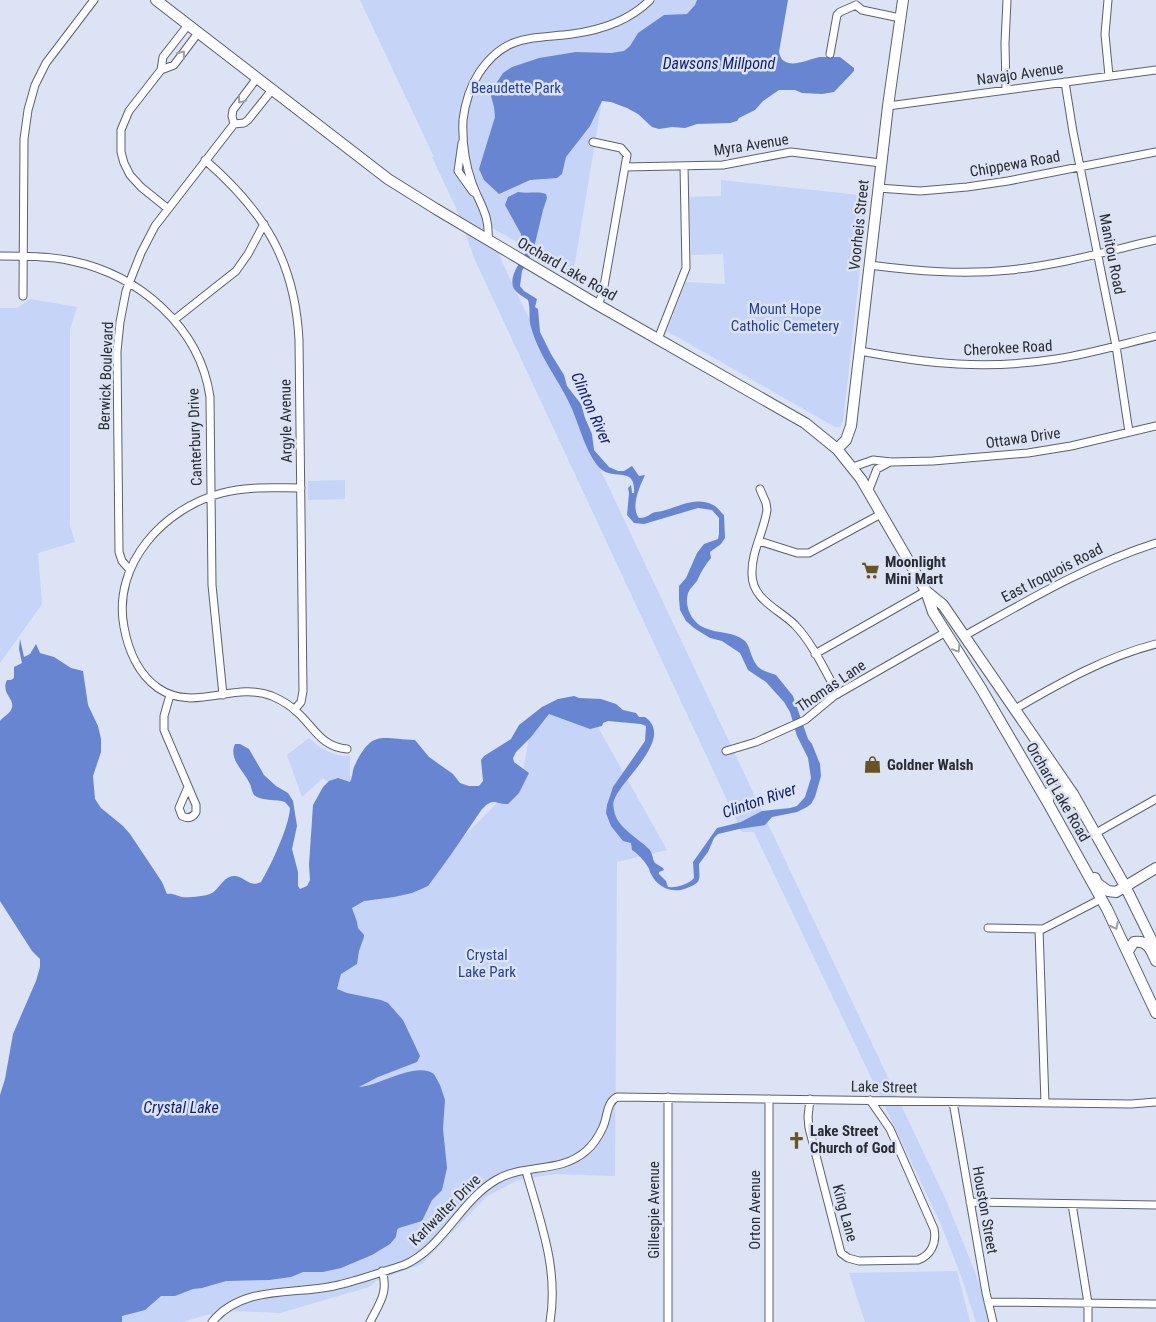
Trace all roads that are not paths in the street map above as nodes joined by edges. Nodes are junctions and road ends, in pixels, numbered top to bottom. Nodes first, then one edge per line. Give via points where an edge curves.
1 (94, 0) edge
2 (156, 0) edge
3 (650, 0) edge
4 (903, 0) edge
5 (1007, 0) edge
6 (1108, 0) edge
7 (856, 3) edge
8 (900, 18) junction
9 (188, 24) junction
10 (198, 33) junction
11 (830, 54) dead end
12 (161, 70) junction
13 (1156, 70) edge
14 (1109, 76) junction
15 (257, 78) junction
16 (1065, 82) junction
17 (272, 90) junction
18 (1006, 90) junction
19 (888, 106) junction
20 (234, 124) junction
21 (593, 142) dead end
22 (1156, 152) edge
23 (205, 160) junction
24 (881, 163) junction
25 (684, 166) junction
26 (1080, 166) junction
27 (625, 167) junction
28 (878, 188) junction
29 (168, 208) junction
30 (264, 224) junction
31 (488, 240) junction
32 (1156, 240) edge
33 (1098, 253) junction
34 (0, 256) edge
35 (24, 256) junction
36 (869, 265) junction
37 (129, 283) junction
38 (23, 296) dead end
39 (598, 305) junction
40 (174, 320) junction
41 (1156, 336) edge
42 (658, 340) junction
43 (1116, 346) junction
44 (860, 350) junction
45 (1156, 426) edge
46 (1129, 432) junction
47 (837, 449) junction
48 (891, 462) junction
49 (853, 468) junction
50 (301, 488) junction
51 (760, 489) dead end
52 (868, 492) junction
53 (211, 496) junction
54 (881, 514) junction
55 (759, 541) junction
56 (1156, 543) edge
57 (130, 569) junction
58 (926, 591) junction
59 (946, 632) junction
60 (964, 636) junction
61 (1156, 644) edge
62 (815, 654) junction
63 (998, 683) junction
64 (982, 690) junction
65 (170, 694) junction
66 (838, 694) junction
67 (223, 695) junction
68 (295, 709) junction
69 (1016, 709) junction
70 (347, 749) dead end
71 (726, 751) dead end
72 (188, 787) dead end
73 (1156, 799) edge
74 (1048, 803) junction
75 (1058, 821) junction
76 (1096, 833) junction
77 (1156, 868) edge
78 (1125, 886) junction
79 (1101, 898) junction
80 (988, 928) dead end
81 (1039, 929) junction
82 (1156, 949) edge
83 (1128, 951) junction
84 (1156, 961) edge
85 (1156, 1012) edge
86 (668, 1097) junction
87 (769, 1099) junction
88 (810, 1099) junction
89 (612, 1100) joint
90 (870, 1100) junction
91 (953, 1102) junction
92 (1156, 1102) edge
93 (1045, 1103) junction
94 (526, 1171) junction
95 (970, 1202) junction
96 (1072, 1204) junction
97 (1156, 1205) edge
98 (382, 1272) junction
99 (988, 1302) junction
100 (1088, 1304) junction
101 (1156, 1304) edge
102 (212, 1322) edge
103 (370, 1322) edge
104 (550, 1322) edge
105 (668, 1322) edge
106 (769, 1322) edge
107 (993, 1322) edge
108 (1088, 1322) edge

1 - 35 street via 51,56 38,78 30,102 24,139
2 - 9 main road, Orchard Lake Road
3 - 31 street via 633,15 612,24 583,32 525,38 502,49 489,60 474,82 466,104 463,133 468,170 488,221
4 - 8 main road, Voorheis Street
5 - 18 street
6 - 14 street via 1105,34
7 - 8 street via 862,10
7 - 11 street via 837,15
8 - 19 main road, Voorheis Street
9 - 10 main road, Orchard Lake Road
9 - 12 street via 163,57
12 -> 10 street via 174,64
10 - 15 main road, Orchard Lake Road
12 - 29 street via 126,116 120,146 124,163 133,179
13 - 14 street, Navajo Avenue
14 - 16 street, Navajo Avenue
15 - 17 main road, Orchard Lake Road
15 -> 20 street, Berwick Boulevard via 233,110
16 - 18 street, Navajo Avenue
16 - 26 street, Manitou Road
17 - 20 street, Berwick Boulevard via 244,124
17 - 31 main road, Orchard Lake Road via 388,179
18 - 19 street, Navajo Avenue
19 - 24 main road, Voorheis Street
20 - 23 street, Berwick Boulevard
21 - 27 street via 623,149 627,155
22 - 26 street, Chippewa Road
23 - 29 street, Berwick Boulevard
23 - 30 street, Argyle Avenue via 237,189
24 - 25 street, Myra Avenue via 791,152 727,165
24 - 28 main road, Voorheis Street
25 - 27 street, Myra Avenue
25 - 42 street via 686,268
26 - 28 street, Chippewa Road via 998,183 947,189
26 - 33 street, Manitou Road
27 - 39 street
28 - 36 main road, Voorheis Street
29 - 37 street, Berwick Boulevard via 146,242
30 - 40 street via 233,274
30 - 50 street, Argyle Avenue via 285,266 296,309
31 - 39 main road, Orchard Lake Road
32 - 33 street
33 - 36 street via 1037,266 976,272 932,272
33 - 43 street, Manitou Road
34 - 35 street, Canterbury Drive
35 - 37 street, Canterbury Drive via 81,263
35 - 38 street
36 - 44 main road, Voorheis Street
37 - 40 street, Canterbury Drive
37 - 57 street, Berwick Boulevard via 120,322 117,361 119,552
39 - 42 main road, Orchard Lake Road
40 - 53 street, Canterbury Drive via 192,343 206,377 210,402
41 - 43 street, Cherokee Road
42 - 47 main road, Orchard Lake Road via 817,431
43 - 44 street, Cherokee Road via 1057,359 992,365 927,363
43 - 46 street, Manitou Road
44 - 47 main road, Voorheis Street via 850,431
45 - 46 street, Ottawa Drive
46 - 48 street, Ottawa Drive via 1021,454
47 - 49 main road, Orchard Lake Road
48 - 49 street, Ottawa Drive via 871,460
48 - 52 street via 877,469
49 - 52 main road, Orchard Lake Road
50 - 53 street via 244,489
50 - 68 street, Argyle Avenue via 303,691 301,702
51 - 55 street via 767,510
52 - 54 main road, Orchard Lake Road
53 - 57 street via 165,523 146,542
53 - 67 street, Canterbury Drive via 213,605
54 - 55 street via 809,553 797,553
54 - 58 main road, Orchard Lake Road
55 - 62 street via 752,568 755,590 795,626
56 - 60 street, East Iroquois Road via 1070,577
57 - 65 street via 122,601 127,639 145,677
58 - 59 main road, Orchard Lake Road via 933,612
58 - 60 main road, Orchard Lake Road via 943,605
58 - 62 street
59 -> 64 main road, Orchard Lake Road
59 - 66 street, Thomas Lane
60 - 63 main road, Orchard Lake Road
61 - 69 street via 1095,666
62 - 66 street
63 - 64 main road via 989,684
63 - 69 main road, Orchard Lake Road
64 - 74 main road, Orchard Lake Road
65 - 67 street via 192,699
65 - 72 street via 164,730
66 - 71 street, Thomas Lane via 792,727
67 - 68 street via 263,693
68 - 70 street via 321,739
69 - 76 main road, Orchard Lake Road
73 - 76 street
74 - 75 main road, Orchard Lake Road
74 - 76 main road via 1051,791 1065,793 1088,830
75 - 78 main road via 1066,826 1102,888 1116,892
75 - 79 main road, Orchard Lake Road
76 - 78 main road, Orchard Lake Road
77 - 78 main road
78 - 82 main road, Orchard Lake Road
79 - 81 street
79 -> 83 main road, Orchard Lake Road
80 - 81 street
81 - 93 street
83 - 84 main road via 1134,942 1144,943 1150,947
83 - 85 main road, Orchard Lake Road
86 - 87 street, Lake Street
86 - 89 street, Lake Street via 620,1097
86 - 105 street, Gillespie Avenue
87 - 88 street, Lake Street
87 - 106 street, Orton Avenue
88 - 90 street, Lake Street
88 - 90 street, King Lane via 808,1124 841,1253 859,1261 922,1259 933,1245 932,1226 891,1133
89 - 94 street, Karlwalter Drive via 599,1135 585,1152 559,1166
90 - 91 street, Lake Street
91 - 93 street, Lake Street
91 - 95 street, Houston Street
92 - 93 street, Lake Street
94 - 98 street, Karlwalter Drive via 492,1182 422,1254
94 - 104 street via 551,1261 553,1292
95 - 96 street
95 - 99 street, Houston Street
96 - 97 street
96 - 100 street
98 - 102 street, Karlwalter Drive via 330,1287 248,1297 225,1308
98 - 103 street via 384,1292
99 - 100 street
99 - 107 street, Houston Street
100 - 101 street
100 - 108 street

